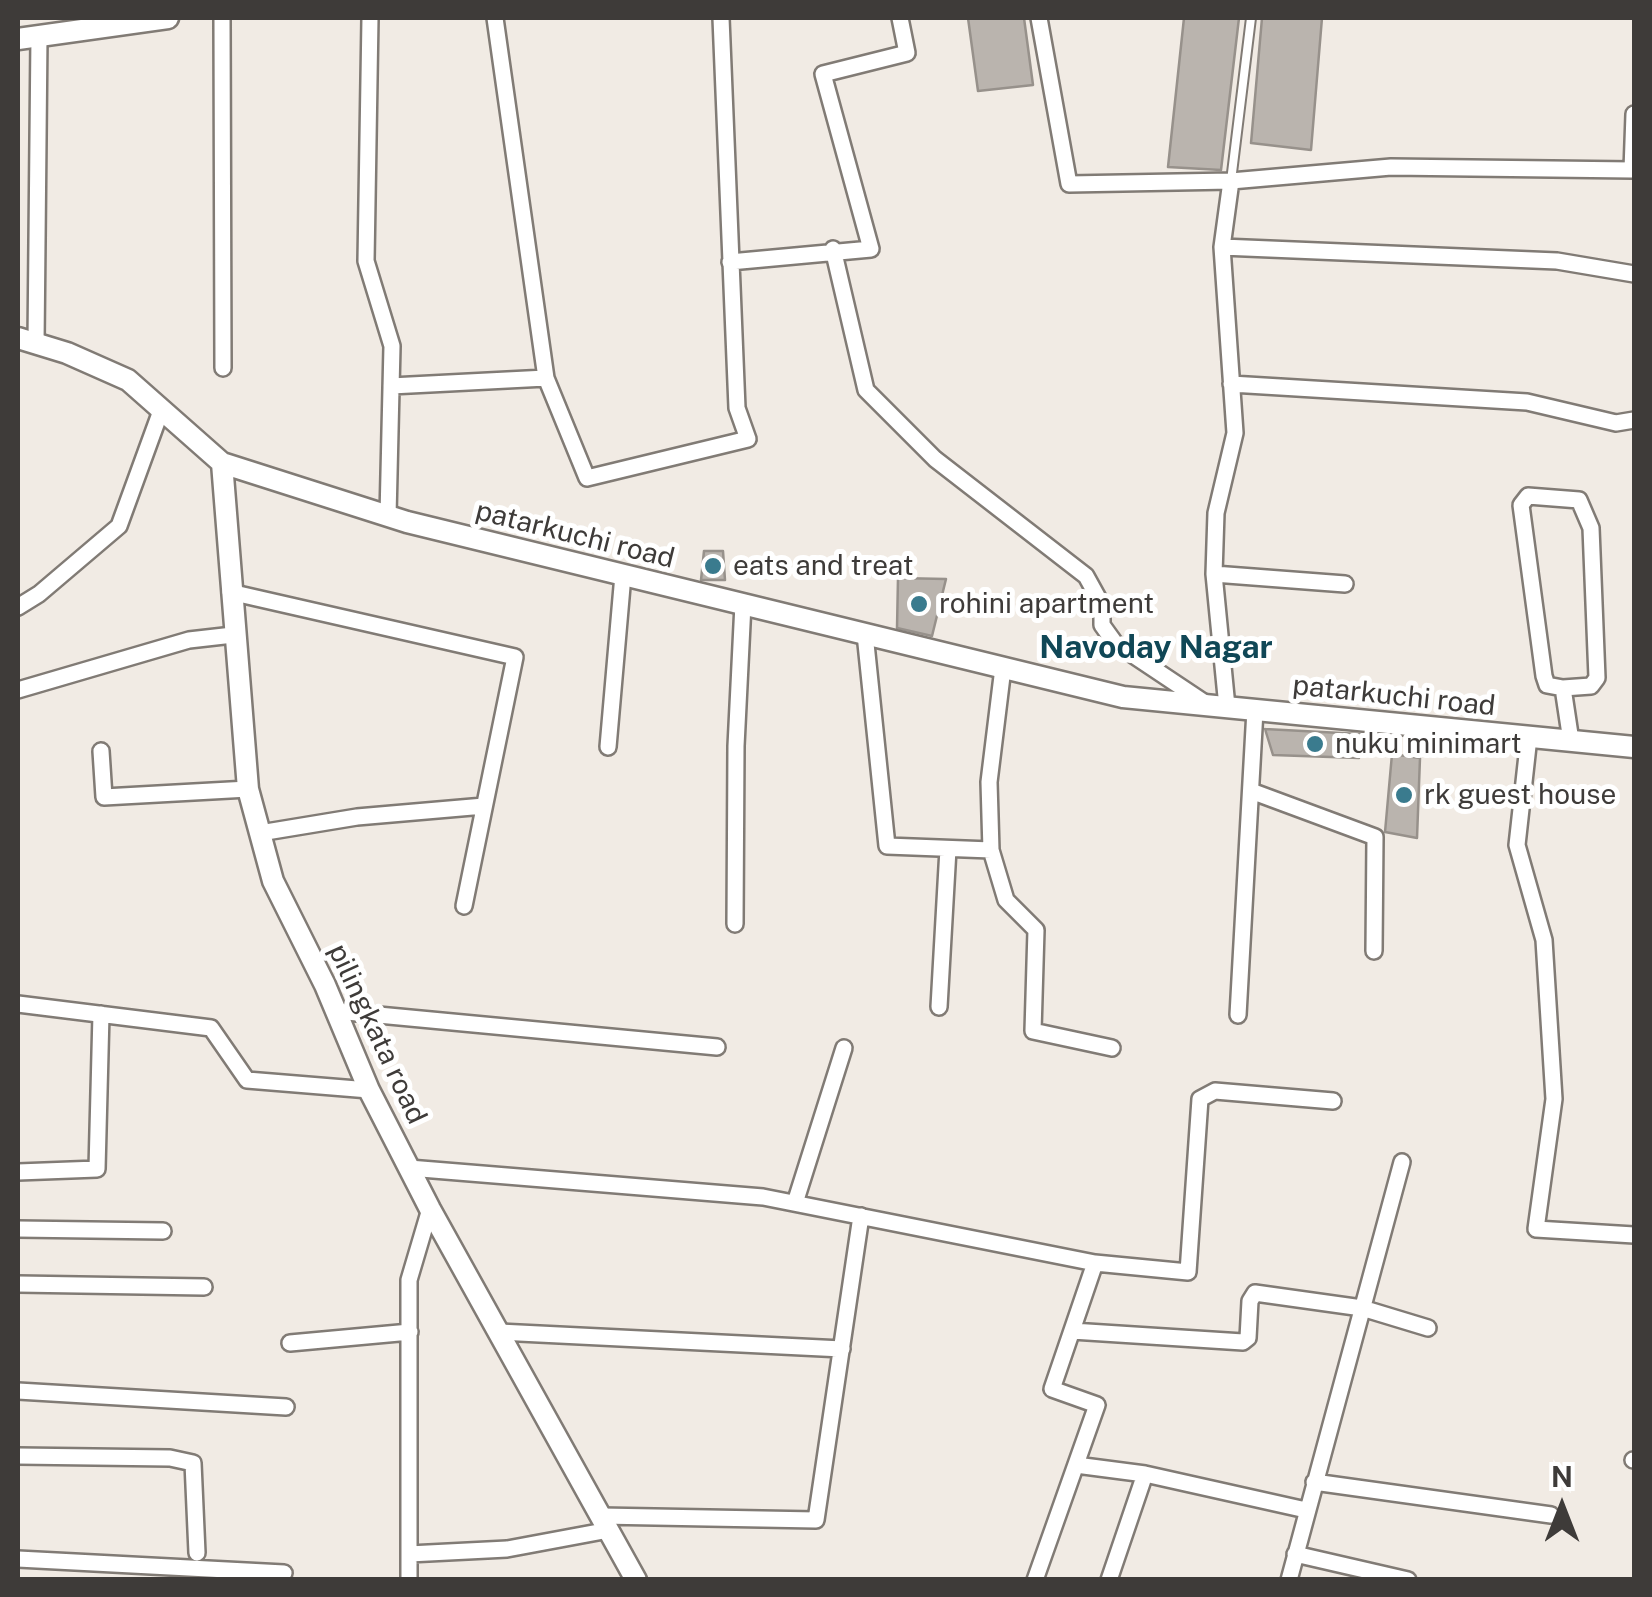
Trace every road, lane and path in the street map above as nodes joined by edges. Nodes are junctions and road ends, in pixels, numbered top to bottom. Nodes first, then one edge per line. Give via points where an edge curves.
1 (168, 18) edge
2 (222, 18) edge
3 (370, 18) edge
4 (495, 18) edge
5 (721, 18) edge
6 (900, 18) edge
7 (1039, 18) edge
8 (1252, 18) edge
9 (40, 36) junction
10 (18, 39) edge
11 (1634, 114) edge
12 (1232, 181) junction
13 (1222, 247) junction
14 (832, 250) junction
15 (730, 262) junction
16 (1634, 274) edge
17 (27, 341) edge
18 (224, 368) dead end
19 (546, 378) junction
20 (1232, 384) junction
21 (391, 386) junction
22 (162, 408) junction
23 (1634, 420) edge
24 (222, 464) junction
25 (388, 516) junction
26 (1214, 574) junction
27 (623, 575) junction
28 (1345, 584) dead end
29 (230, 592) junction
30 (742, 604) junction
31 (18, 606) edge
32 (865, 634) junction
33 (233, 635) junction
34 (1003, 668) junction
35 (1563, 688) junction
36 (18, 690) edge
37 (1217, 706) junction
38 (1255, 710) junction
39 (1529, 737) junction
40 (1571, 741) junction
41 (608, 747) dead end
42 (1634, 747) edge
43 (101, 750) dead end
44 (248, 789) junction
45 (1251, 791) junction
46 (484, 806) junction
47 (260, 834) junction
48 (948, 848) junction
49 (991, 850) junction
50 (464, 906) dead end
51 (735, 924) dead end
52 (1374, 951) dead end
53 (18, 1004) edge
54 (939, 1007) dead end
55 (336, 1011) junction
56 (101, 1014) junction
57 (1238, 1015) dead end
58 (717, 1046) dead end
59 (844, 1048) dead end
60 (1112, 1048) dead end
61 (369, 1090) junction
62 (1333, 1101) dead end
63 (1402, 1162) dead end
64 (409, 1168) junction
65 (18, 1172) edge
66 (795, 1203) junction
67 (430, 1209) junction
68 (862, 1216) junction
69 (18, 1229) edge
70 (163, 1231) dead end
71 (1634, 1236) edge
72 (1095, 1263) junction
73 (18, 1284) edge
74 (204, 1287) dead end
75 (1362, 1308) junction
76 (1428, 1328) dead end
77 (1072, 1331) junction
78 (410, 1332) junction
79 (499, 1332) junction
80 (290, 1344) dead end
81 (842, 1349) junction
82 (18, 1391) edge
83 (286, 1406) dead end
84 (18, 1456) edge
85 (1076, 1465) junction
86 (1145, 1474) junction
87 (1314, 1482) junction
88 (1306, 1510) junction
89 (1550, 1516) dead end
90 (605, 1523) junction
91 (197, 1553) dead end
92 (409, 1554) junction
93 (1296, 1554) junction
94 (18, 1559) edge
95 (284, 1573) dead end
96 (409, 1580) edge
97 (636, 1580) edge
98 (1036, 1580) edge
99 (1110, 1580) edge
100 (1290, 1580) edge
101 (1408, 1580) edge

1 - 9 street
2 - 18 street
3 - 21 street via 366,261 388,322
4 - 19 street
5 - 15 street
6 - 14 street via 907,52 823,74 872,249
7 - 12 street via 1069,184
8 - 12 lane
9 - 10 street
9 - 17 street
11 - 12 street via 1632,170 1390,167
12 - 13 street
13 - 16 street via 1557,261
13 - 20 street
14 - 15 street
14 - 37 street via 866,390 934,459 1086,576 1102,605 1102,624 1116,643
15 - 19 street via 737,408 748,439 586,478
17 - 22 street, patarkuchi road via 128,380
19 - 21 street
20 - 23 street via 1527,402
20 - 26 street via 1234,433 1216,513
21 - 25 street
22 - 24 street, patarkuchi road
22 - 31 street via 119,526
24 - 25 street, patarkuchi road
24 - 29 street, pilingkata road
25 - 27 street, patarkuchi road
26 - 28 street
26 - 37 street
27 - 30 street, patarkuchi road
27 - 41 street
29 - 33 street, pilingkata road
29 - 46 street via 515,657
30 - 32 street, patarkuchi road
30 - 51 street
32 - 34 street, patarkuchi road
32 - 48 street via 887,846
33 - 36 street via 190,640
33 - 44 street, pilingkata road
34 - 37 street, patarkuchi road via 1123,697
34 - 49 street via 989,782
35 - 35 street via 1591,686 1598,678 1591,528 1579,500 1528,496 1521,505 1544,676 1547,685
35 - 40 street
37 - 38 street, patarkuchi road
38 - 39 street, patarkuchi road
38 - 45 street
39 - 40 street, patarkuchi road
39 - 71 street via 1516,845 1544,940 1554,1100 1536,1229
40 - 42 street, patarkuchi road
43 - 44 street via 104,797
44 - 47 street, pilingkata road
45 - 52 street via 1375,838
45 - 57 street
46 - 47 street via 357,816
46 - 50 street
47 - 55 street, pilingkata road via 273,881
48 - 49 street
48 - 54 street
49 - 60 street via 1006,900 1036,930 1033,1031
53 - 56 street
55 - 58 street
55 - 61 street, pilingkata road
56 - 61 street via 211,1028 247,1080
56 - 65 street via 97,1169
59 - 66 street
61 - 64 street, pilingkata road
62 - 72 street via 1215,1091 1200,1099 1188,1272
63 - 75 street
64 - 66 street
64 - 67 street, pilingkata road
66 - 68 street
67 - 78 street via 409,1280
67 - 79 street, pilingkata road
68 - 72 street
68 - 81 street
69 - 70 street
72 - 77 street
73 - 74 street
75 - 76 street
75 - 77 street via 1255,1292 1243,1342
75 - 87 street
77 - 85 street via 1052,1389 1097,1406
78 - 80 street
78 - 92 street
79 - 81 street
79 - 90 street, pilingkata road
81 - 90 street via 816,1520
82 - 83 street
84 - 91 street via 193,1464
85 - 86 street
85 - 98 street
86 - 88 street
86 - 99 street
87 - 88 street
87 - 89 street
88 - 93 street
90 - 92 street via 507,1549
90 - 97 street, pilingkata road
92 - 96 street
93 - 100 street
93 - 101 street
94 - 95 street

